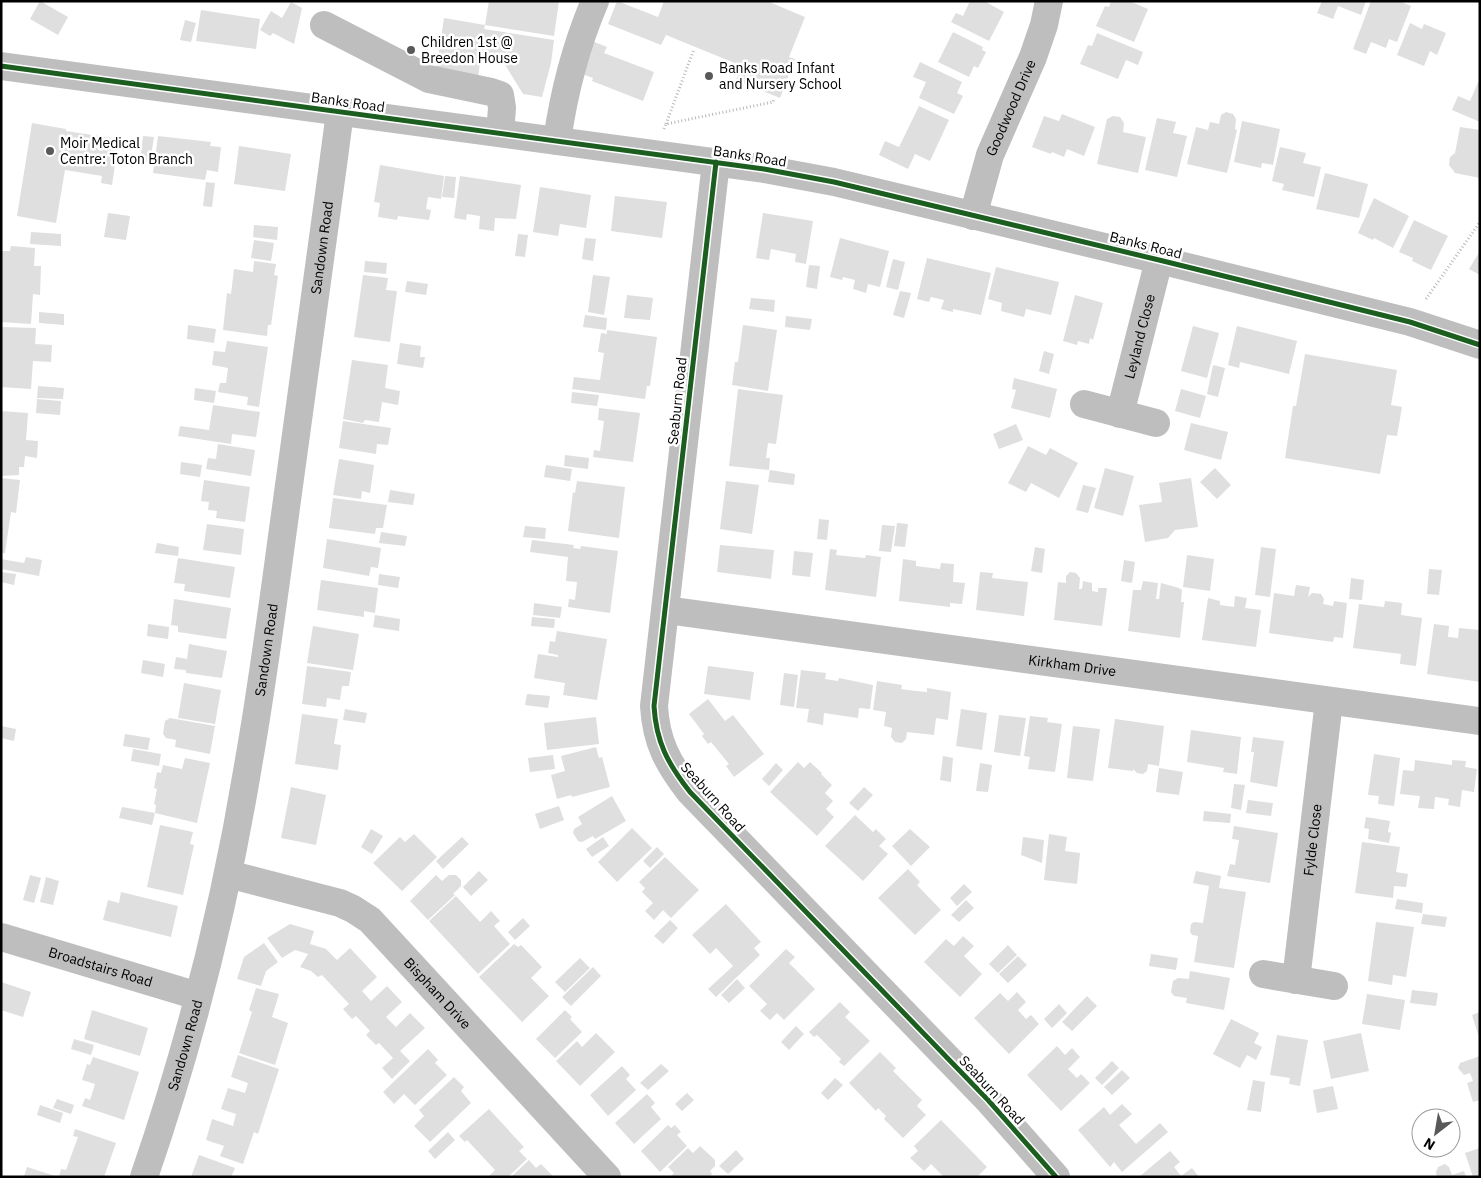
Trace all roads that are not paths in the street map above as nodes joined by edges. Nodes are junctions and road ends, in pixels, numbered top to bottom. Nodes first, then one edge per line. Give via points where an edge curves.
1 (595, 1) edge
2 (1050, 1) edge
3 (324, 25) dead end
4 (1, 66) edge
5 (340, 112) junction
6 (500, 133) junction
7 (557, 141) junction
8 (716, 162) junction
9 (973, 216) junction
10 (1159, 260) junction
11 (1480, 345) edge
12 (1084, 404) dead end
13 (1120, 414) junction
14 (1156, 423) dead end
15 (666, 610) junction
16 (1329, 701) junction
17 (1479, 722) edge
18 (228, 874) junction
19 (1, 937) edge
20 (1262, 974) dead end
21 (1296, 980) junction
22 (1334, 986) dead end
23 (198, 996) junction
24 (144, 1177) edge
25 (607, 1177) edge
26 (1056, 1177) edge

1 - 7 street via 572,60
2 - 9 street, Goodwood Drive via 1034,57 990,155
3 - 6 street via 429,79 500,95
4 - 5 street, Banks Road
5 - 6 street, Banks Road
5 - 18 street, Sandown Road via 267,645
6 - 7 street, Banks Road
7 - 8 street, Banks Road
8 - 9 street, Banks Road via 834,182
8 - 15 street, Seaburn Road
9 - 10 street, Banks Road
10 - 11 street, Banks Road via 1410,322
10 - 13 street, Leyland Close
12 - 13 street
13 - 14 street
15 - 16 street, Kirkham Drive
15 - 26 street, Seaburn Road via 654,720 666,758 673,769 690,792 988,1100
16 - 17 street, Kirkham Drive
16 - 21 street, Fylde Close
18 - 23 street, Sandown Road
18 - 25 street, Bispham Drive via 340,903 370,920
19 - 23 street, Broadstairs Road
20 - 21 street
21 - 22 street
23 - 24 street, Sandown Road via 164,1120

